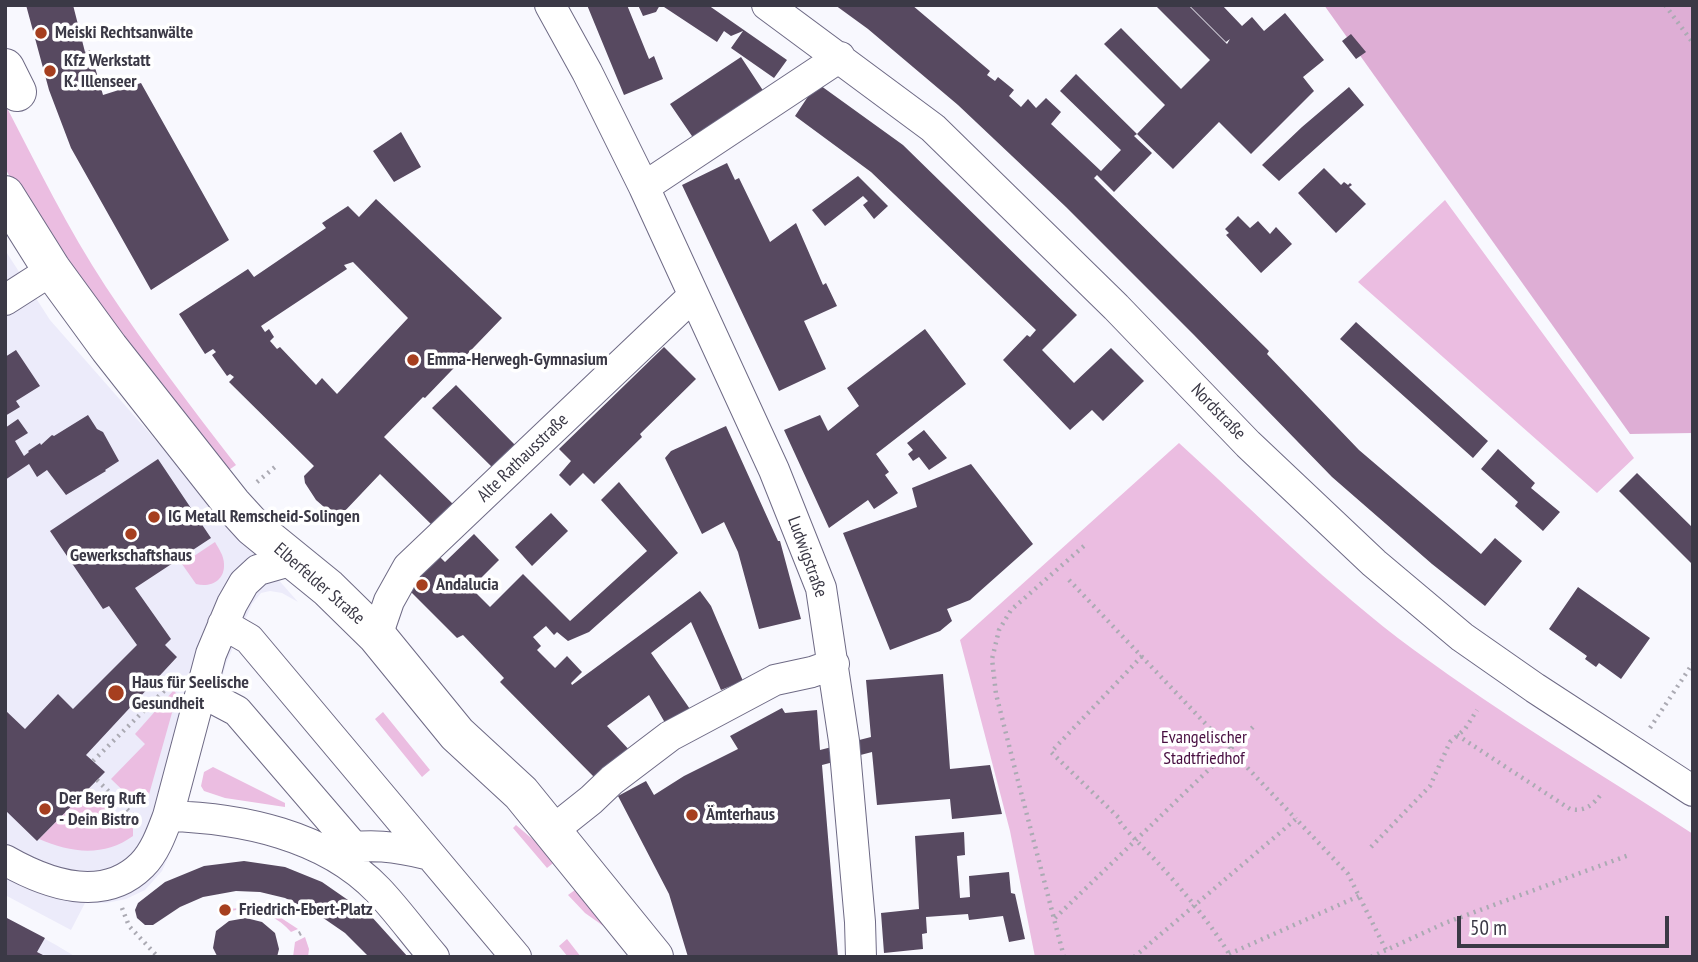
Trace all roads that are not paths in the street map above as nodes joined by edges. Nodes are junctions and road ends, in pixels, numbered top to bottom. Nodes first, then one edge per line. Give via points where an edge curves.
1 (550, 5) edge
2 (767, 5) edge
3 (840, 57) junction
4 (644, 187) junction
5 (5, 195) edge
6 (52, 270) junction
7 (693, 296) junction
8 (5, 300) edge
9 (293, 560) junction
10 (223, 624) junction
11 (377, 636) junction
12 (834, 664) junction
13 (201, 692) junction
14 (1693, 791) edge
15 (156, 821) junction
16 (552, 831) junction
17 (340, 849) junction
18 (430, 855) junction
19 (5, 860) edge
20 (434, 957) edge
21 (516, 957) edge
22 (654, 957) edge
23 (861, 957) edge

1 - 4 street, Ludwigstraße
2 - 3 street, Nordstraße
3 - 4 street
3 - 14 street, Nordstraße via 933,128 1248,444 1374,563 1462,637
4 - 7 street, Ludwigstraße
5 - 6 main road, Elberfelder Straße
6 - 8 street
6 - 9 main road, Elberfelder Straße via 137,387 232,504
7 - 11 street, Alte Rathausstraße via 408,567
7 - 12 street, Ludwigstraße via 774,470 821,588
9 - 10 street via 258,570 244,583
9 - 11 main road, Elberfelder Straße
10 - 13 street
10 - 18 street via 249,639
11 - 16 main road, Elberfelder Straße via 457,734 521,793
12 - 16 street via 775,680 670,736
12 - 23 street, Ludwigstraße
13 - 15 street
13 - 17 street via 237,711
15 - 17 street via 201,817
15 - 19 street via 159,839 142,864 114,883 89,888 58,883
16 - 22 main road, Elberfelder Straße
17 - 18 street via 395,847
17 - 20 street
18 - 21 street

